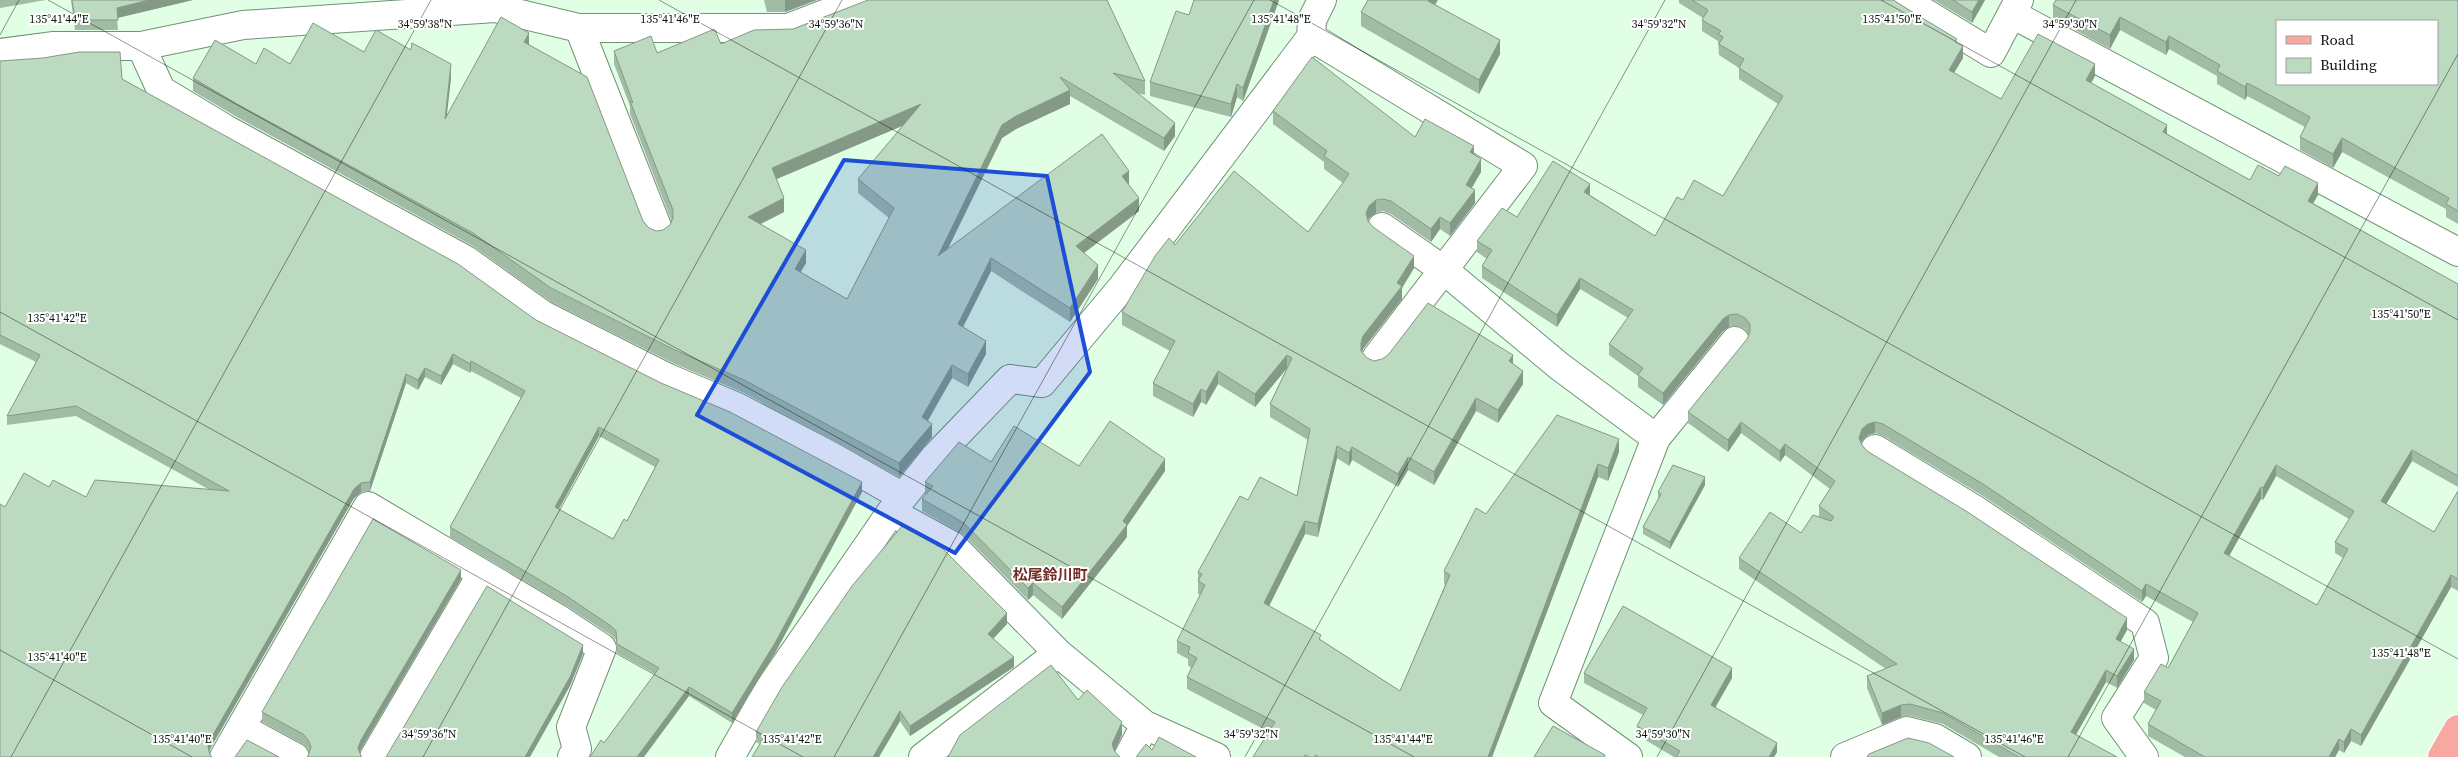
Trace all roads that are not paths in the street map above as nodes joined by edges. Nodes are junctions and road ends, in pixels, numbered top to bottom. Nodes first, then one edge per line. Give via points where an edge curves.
1 (861, 0) edge
2 (1322, 0) edge
3 (1904, 0) edge
4 (496, 4) edge
5 (2015, 7) edge
6 (579, 28) junction
7 (1311, 37) junction
8 (141, 46) junction
9 (0, 53) edge
10 (1382, 227) dead end
11 (658, 229) edge
12 (2458, 252) edge
13 (1445, 270) junction
14 (1735, 341) dead end
15 (1376, 358) edge
16 (1656, 438) junction
17 (1875, 449) dead end
18 (897, 505) junction
19 (481, 575) junction
20 (1058, 653) junction
21 (1145, 725) junction
22 (241, 728) junction
23 (2458, 729) edge
24 (224, 757) edge
25 (295, 757) edge
26 (374, 757) edge
27 (572, 757) edge
28 (730, 757) edge
29 (923, 757) edge
30 (1128, 757) edge
31 (1216, 757) edge
32 (1628, 757) edge
33 (1845, 757) edge
34 (1967, 757) edge
35 (2144, 757) edge
36 (2442, 757) edge

1 - 6 street via 788,28
2 - 7 street via 1312,20
3 - 5 street via 1991,53
4 - 6 street
4 - 8 street via 243,25
5 - 12 street
6 - 11 street
7 - 13 street via 1523,166
7 - 18 street via 1122,286 1042,383 1010,379 934,458
8 - 9 street via 54,46
8 - 18 street via 161,90 466,260 543,315 668,378 737,407 831,456
10 - 13 street
13 - 15 street
13 - 16 street via 1559,366
14 - 16 street
16 - 32 street via 1553,703
17 - 35 street via 1974,509 2145,623 2154,658 2116,718
18 - 20 street via 953,546
18 - 28 street via 769,689
19 - 22 street via 368,506
19 - 26 street
19 - 27 street via 602,648 572,727 577,749
20 - 21 street
20 - 29 street
21 - 30 street
21 - 31 street
22 - 24 street
22 - 25 street
23 - 36 main road
33 - 34 street via 1907,731 1935,738

